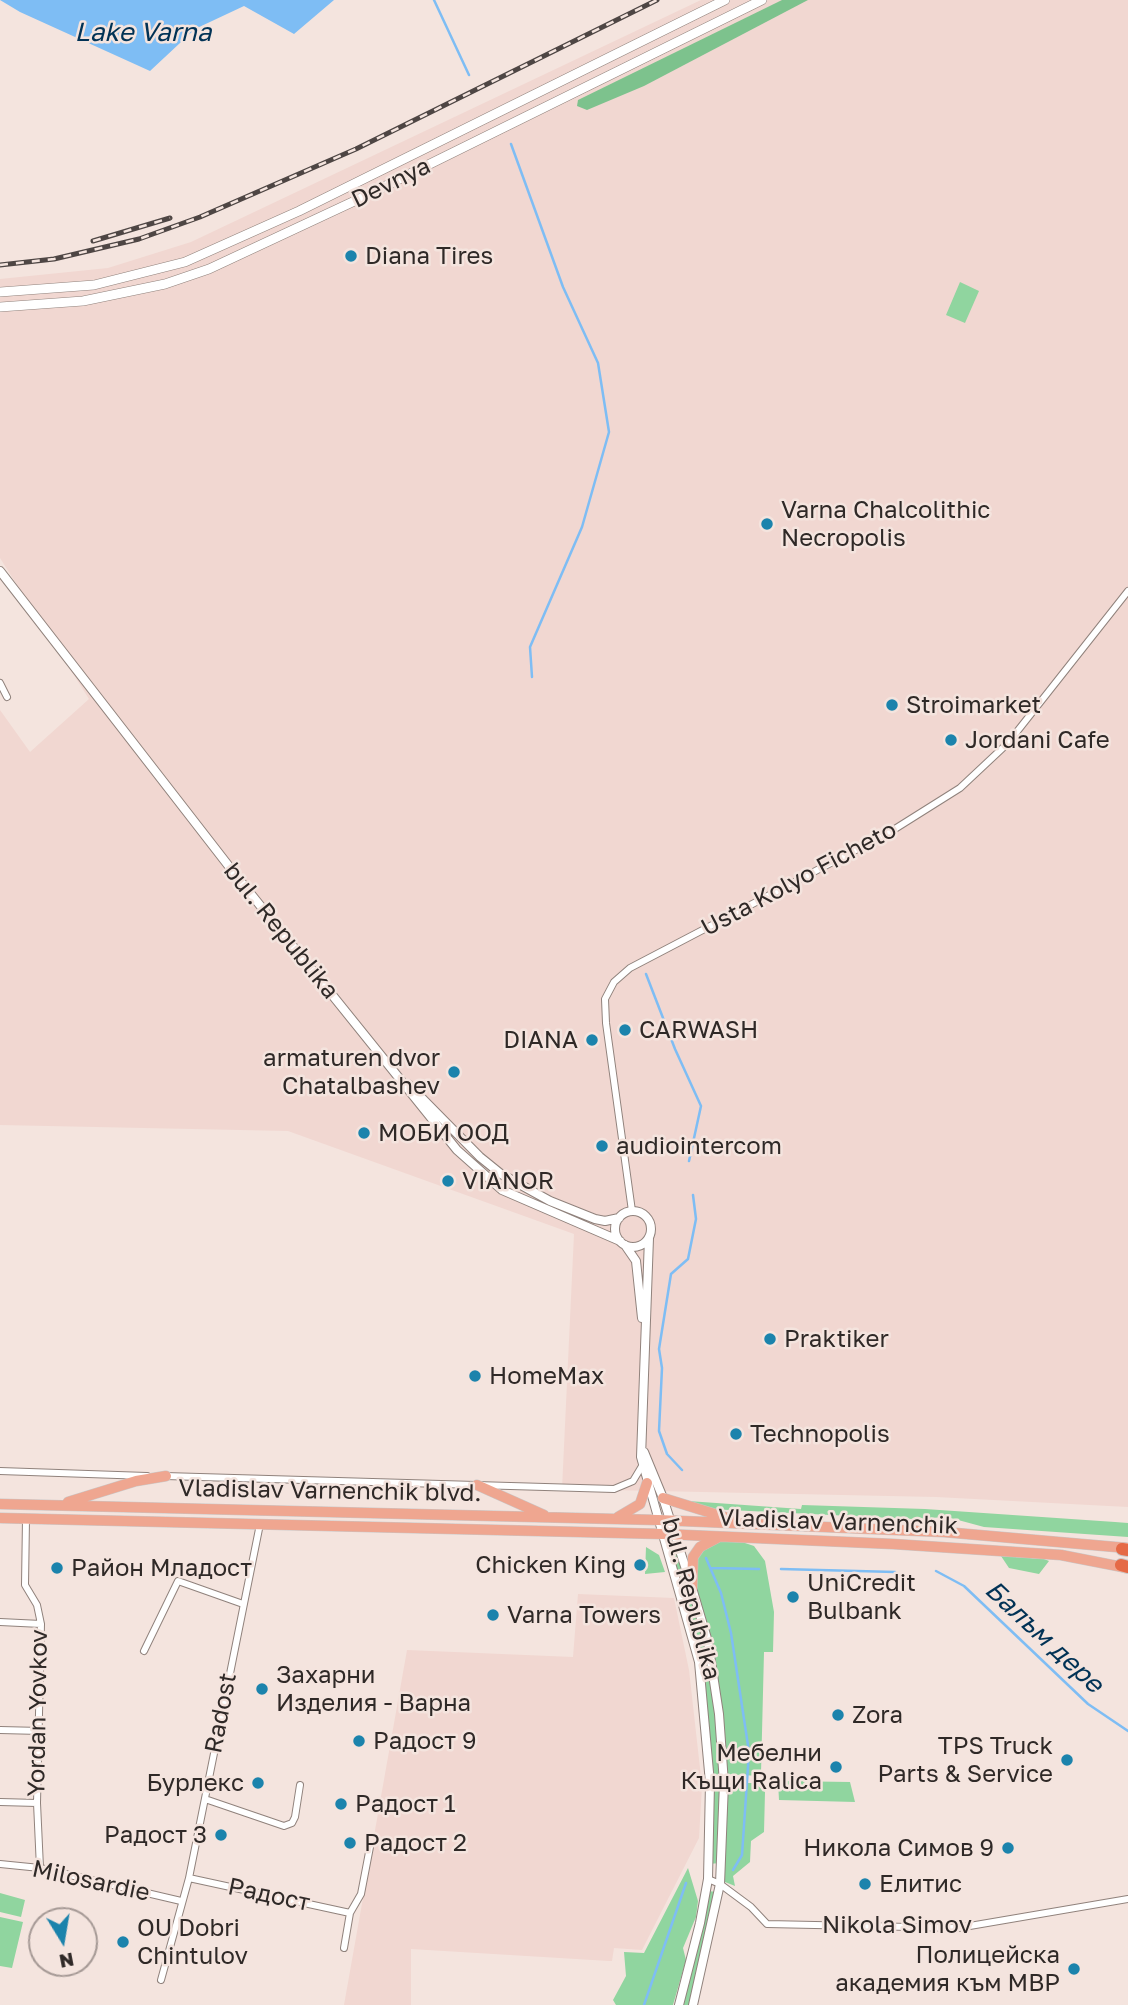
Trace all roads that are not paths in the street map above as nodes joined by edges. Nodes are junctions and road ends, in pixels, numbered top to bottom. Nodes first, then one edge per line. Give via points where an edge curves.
1 (725, 0) edge
2 (762, 0) edge
3 (0, 292) edge
4 (0, 307) edge
5 (0, 570) edge
6 (1128, 591) edge
7 (0, 683) edge
8 (7, 696) dead end
9 (384, 1059) junction
10 (632, 1211) junction
11 (619, 1218) junction
12 (649, 1238) junction
13 (623, 1243) junction
14 (644, 1332) junction
15 (642, 1446) junction
16 (642, 1466) junction
17 (0, 1471) edge
18 (166, 1476) junction
19 (647, 1483) junction
20 (477, 1485) junction
21 (663, 1498) junction
22 (0, 1504) edge
23 (60, 1505) junction
24 (547, 1517) junction
25 (0, 1518) edge
26 (26, 1519) junction
27 (615, 1519) junction
28 (658, 1520) junction
29 (671, 1521) junction
30 (260, 1524) junction
31 (756, 1525) junction
32 (663, 1534) junction
33 (676, 1535) junction
34 (718, 1538) junction
35 (1126, 1549) edge
36 (1126, 1567) edge
37 (692, 1588) junction
38 (243, 1604) junction
39 (0, 1622) edge
40 (41, 1624) junction
41 (145, 1651) dead end
42 (0, 1730) edge
43 (41, 1731) junction
44 (300, 1785) dead end
45 (205, 1799) junction
46 (0, 1802) edge
47 (37, 1803) junction
48 (370, 1847) dead end
49 (0, 1864) edge
50 (40, 1868) junction
51 (189, 1878) junction
52 (708, 1879) junction
53 (720, 1884) junction
54 (1128, 1899) edge
55 (181, 1901) junction
56 (350, 1913) junction
57 (344, 1948) dead end
58 (161, 1980) dead end
59 (679, 2005) edge
60 (693, 2005) edge

1 - 3 main road, Devnya via 185,262 94,285
2 - 4 main road, Devnya via 209,269 165,284 83,301
5 - 9 street, bul. Republika
6 - 10 street, Usta Kolyo Ficheto via 1008,743 960,788 890,832 631,968 614,982 605,999 606,1023
7 - 8 street
9 - 11 street, bul. Republika via 456,1135 501,1174 595,1219
9 - 13 street via 444,1135 492,1182 533,1206
10 - 11 street
10 - 12 street via 643,1213 650,1222
11 - 13 street via 615,1227
12 - 13 street via 638,1246
12 - 14 street, bul. Republika
13 - 14 street, bul. Republika via 636,1261
14 - 15 street, bul. Republika
15 - 16 street, bul. Republika
15 - 21 street, bul. Republika
16 - 19 street, bul. Republika
16 - 20 street via 633,1481 614,1489
17 - 18 street
18 - 20 street
18 - 23 main road
19 - 27 main road via 640,1504
19 - 28 street, bul. Republika
20 - 24 main road
21 - 29 street, bul. Republika
21 - 31 main road
22 - 23 main road, Vladislav Varnenchik blvd.
23 - 24 main road, Vladislav Varnenchik blvd.
24 - 27 main road, Vladislav Varnenchik blvd.
25 - 26 main road, Vladislav Varnenchik blvd.
26 - 30 main road, Vladislav Varnenchik blvd.
26 - 40 street, Yordan Yovkov via 25,1585 37,1605
27 - 28 main road, Vladislav Varnenchik blvd.
28 - 29 main road, Vladislav Varnenchik
28 - 32 street, bul. Republika
29 - 31 main road, Vladislav Varnenchik
29 - 33 street, bul. Republika
30 - 32 main road, Vladislav Varnenchik
30 - 38 street, Radost
31 - 35 main road, Vladislav Varnenchik via 944,1532
32 - 33 main road, Vladislav Varnenchik
32 - 52 street, bul. Republika via 699,1662 710,1783
33 - 34 main road, Vladislav Varnenchik
33 - 37 street, bul. Republika
34 - 36 main road, Vladislav Varnenchik via 1000,1550
34 - 37 main road via 700,1547 693,1557
37 - 53 street, bul. Republika via 710,1652 719,1714 724,1783
38 - 41 street via 178,1581
38 - 45 street, Radost
39 - 40 street
40 - 43 street, Yordan Yovkov
42 - 43 street
43 - 47 street, Yordan Yovkov
44 - 45 street via 294,1820 284,1826
45 - 51 street, Radost
46 - 47 street
47 - 50 street, Yordan Yovkov
48 - 56 street via 361,1894
49 - 50 street, Milosardie
50 - 55 street, Milosardie
51 - 55 street, Radost
51 - 56 street, Радост
52 - 53 street, Nikola Simov
52 - 59 street, bul. Republika
53 - 54 street, Nikola Simov via 767,1924 958,1928
53 - 60 street, bul. Republika
55 - 58 street
56 - 57 street

